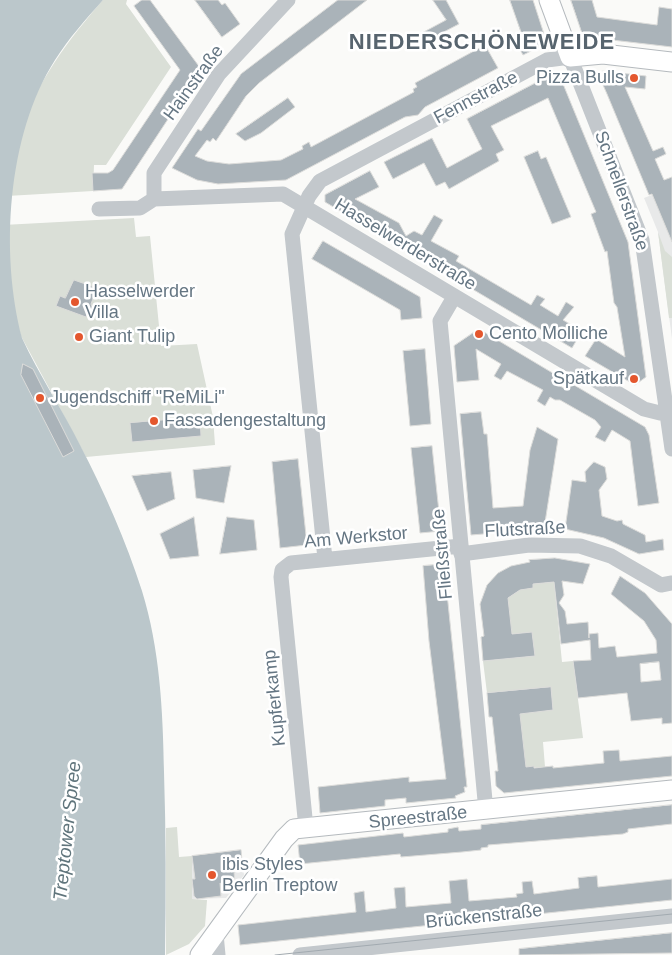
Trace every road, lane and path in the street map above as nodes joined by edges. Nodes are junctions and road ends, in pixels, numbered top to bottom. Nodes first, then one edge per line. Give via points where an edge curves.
1 (288, 0) edge
2 (549, 0) edge
3 (570, 57) junction
4 (672, 62) edge
5 (154, 199) junction
6 (305, 206) junction
7 (99, 209) dead end
8 (454, 297) junction
9 (670, 413) edge
10 (672, 449) edge
11 (461, 550) junction
12 (325, 560) junction
13 (286, 566) joint
14 (672, 583) edge
15 (672, 790) edge
16 (486, 811) junction
17 (306, 828) junction
18 (672, 916) edge
19 (216, 934) junction
20 (200, 955) edge
21 (218, 955) edge
22 (300, 955) edge

1 - 5 street, Hainstraße via 219,74 154,173
2 - 3 main road, Schnellerstraße
3 - 4 main road, Fennstraße via 603,54
3 - 6 street, Fennstraße via 547,60 320,181
3 - 9 street, Schnellerstraße via 640,234
5 - 6 street, Hasselwerderstraße via 283,194
5 - 7 street, Hasselwerderstraße via 140,208
6 - 8 street, Hasselwerderstraße
6 - 12 street, Fennstraße via 292,234
8 - 9 street, Hasselwerderstraße via 644,409
8 - 11 street, Fließstraße via 440,321
9 - 10 street, Schnellerstraße
11 - 12 street, Am Werkstor
11 - 14 street, Flutstraße via 529,545 580,546 611,556 661,585
11 - 16 street, Fließstraße
12 - 13 street, Am Werkstor
13 - 17 street, Kupferkamp via 281,577
15 - 16 main road, Spreestraße
16 - 17 main road, Spreestraße
17 - 19 main road, Spreestraße via 289,833
18 - 22 street, Brückenstraße
19 - 20 main road, Spreestraße
19 - 21 street

